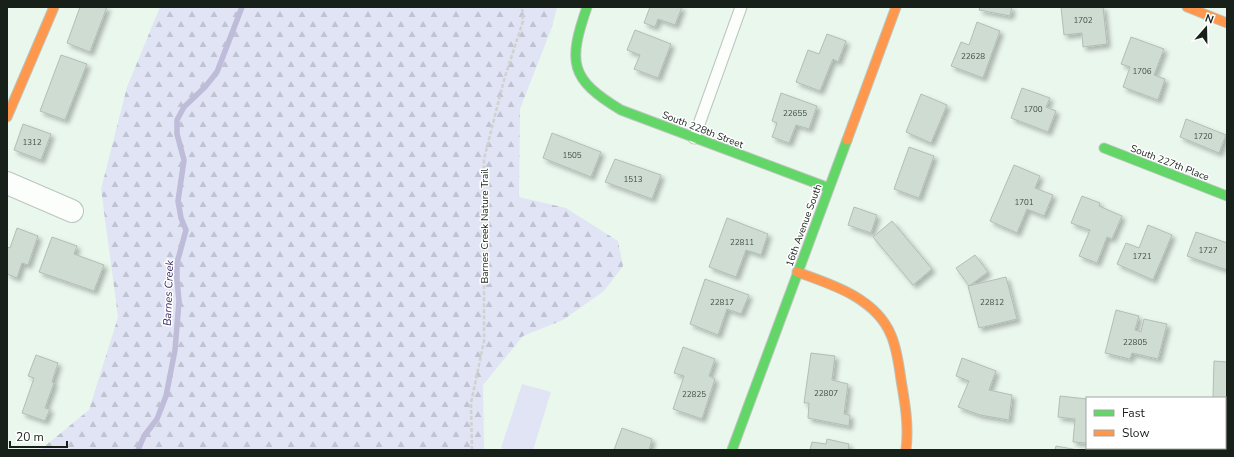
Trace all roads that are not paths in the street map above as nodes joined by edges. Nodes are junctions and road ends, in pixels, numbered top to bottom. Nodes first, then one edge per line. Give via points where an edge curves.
1 (54, 7) edge
2 (587, 7) edge
3 (741, 7) edge
4 (896, 7) edge
5 (1187, 7) edge
6 (1227, 23) edge
7 (7, 117) edge
8 (694, 138) junction
9 (1104, 148) dead end
10 (7, 183) edge
11 (829, 188) junction
12 (1227, 196) edge
13 (72, 211) dead end
14 (797, 272) junction
15 (732, 450) edge
16 (906, 450) edge

1 - 7 street
2 - 8 street, South 228th Street via 574,53 579,77 588,89 616,107
3 - 8 lane
4 - 11 street, 16th Avenue South
5 - 6 street
8 - 11 street, South 228th Street
9 - 12 street, South 227th Place
10 - 13 street
11 - 14 street, 16th Avenue South
14 - 15 street, 16th Avenue South
14 - 16 street via 850,293 873,311 889,330 905,398

